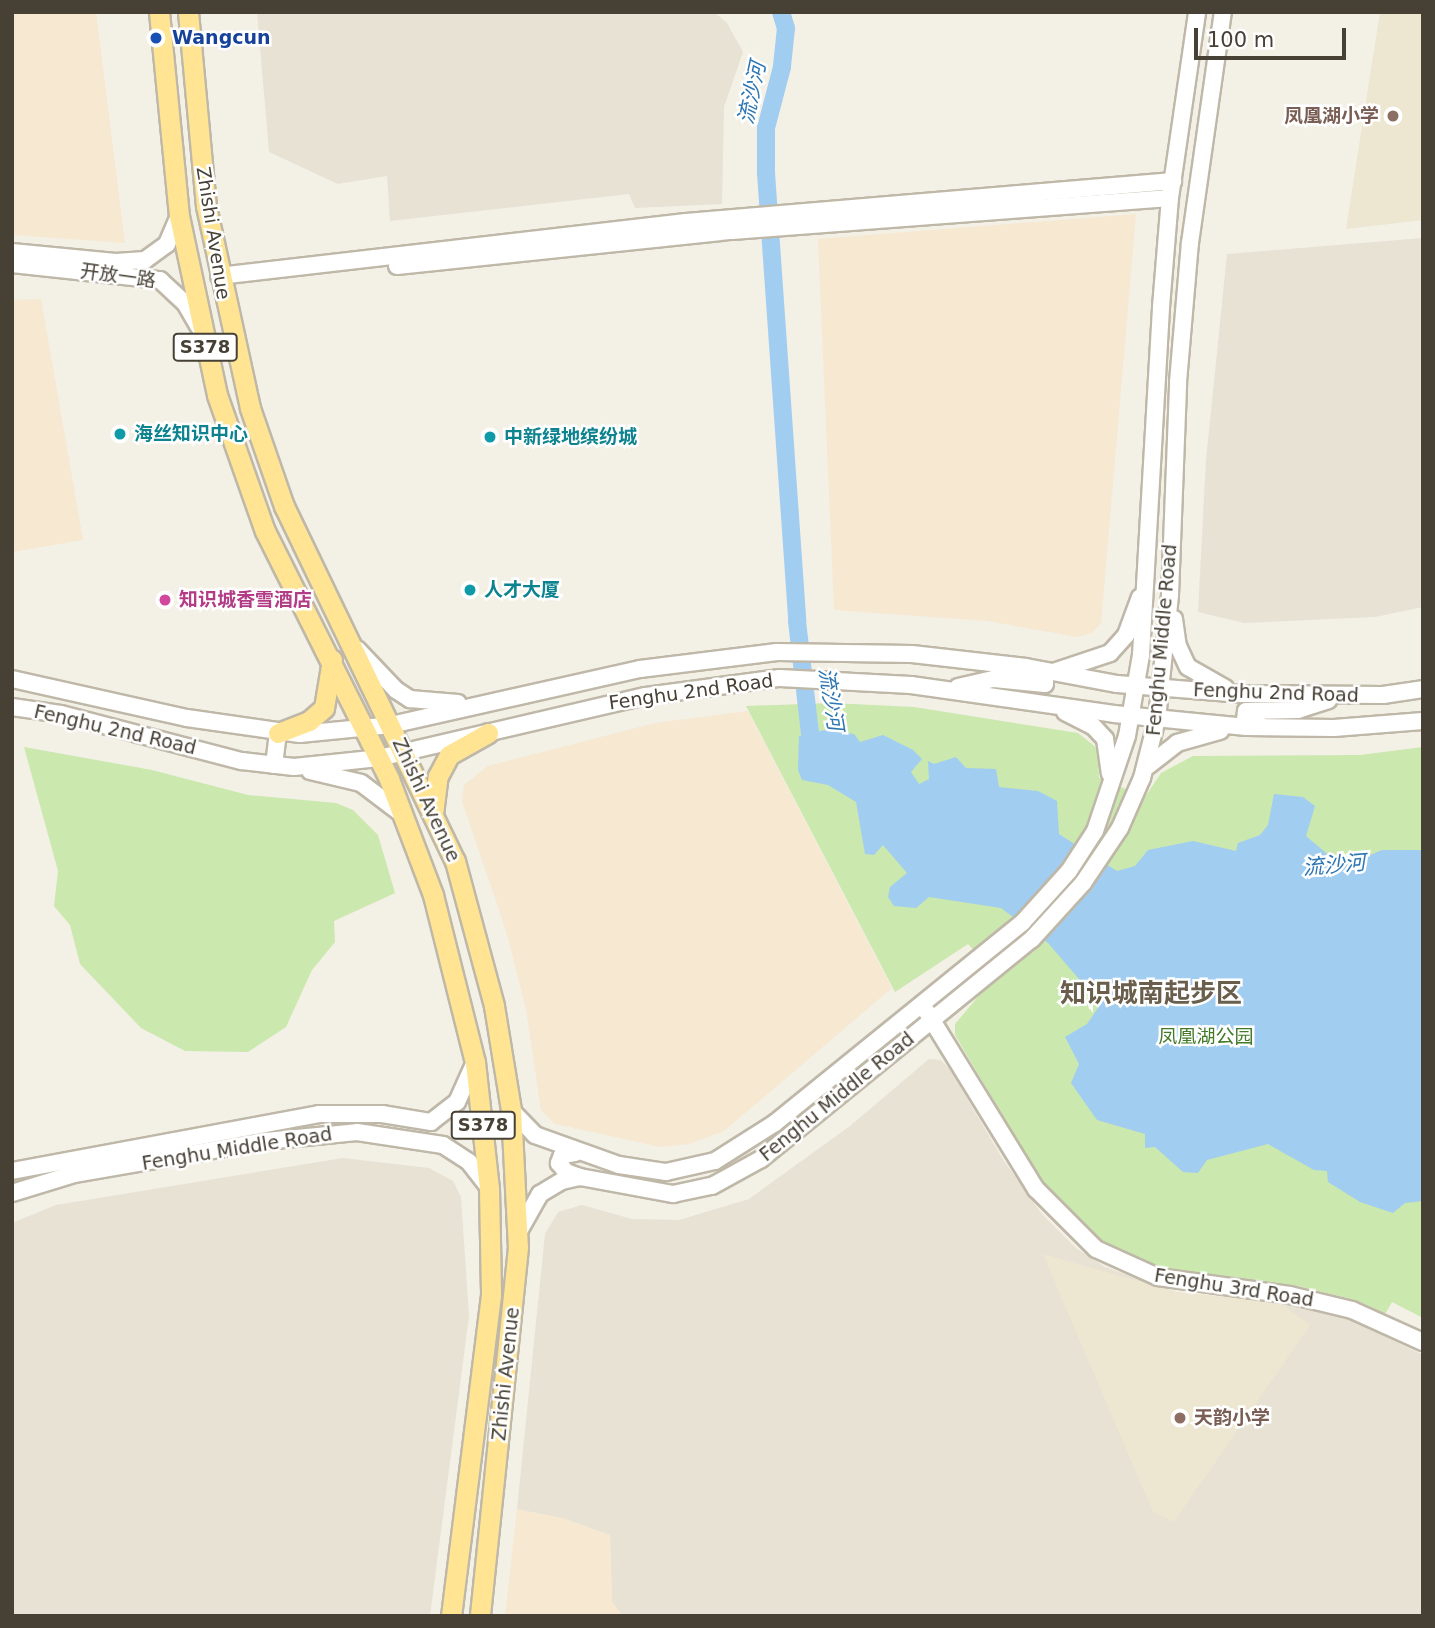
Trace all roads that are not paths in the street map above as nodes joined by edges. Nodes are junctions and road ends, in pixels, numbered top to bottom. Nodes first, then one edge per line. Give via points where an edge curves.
1 (159, 12) edge
2 (188, 12) edge
3 (1197, 12) edge
4 (1223, 12) edge
5 (1173, 181) junction
6 (1170, 198) junction
7 (179, 216) junction
8 (807, 218) junction
9 (12, 252) edge
10 (12, 264) edge
11 (219, 280) junction
12 (200, 328) junction
13 (1171, 575) junction
14 (1146, 578) junction
15 (1170, 595) junction
16 (349, 641) junction
17 (332, 659) junction
18 (1026, 667) junction
19 (1048, 674) junction
20 (12, 679) edge
21 (1137, 685) junction
22 (1160, 688) junction
23 (945, 689) junction
24 (1423, 689) edge
25 (1240, 694) junction
26 (1340, 696) junction
27 (481, 703) junction
28 (1045, 703) junction
29 (12, 707) edge
30 (1132, 716) junction
31 (1157, 719) junction
32 (1423, 721) edge
33 (391, 725) junction
34 (1246, 727) junction
35 (364, 728) junction
36 (1265, 728) junction
37 (278, 733) junction
38 (488, 733) junction
39 (403, 753) junction
40 (379, 758) junction
41 (274, 765) junction
42 (294, 767) junction
43 (1110, 794) junction
44 (1136, 794) junction
45 (402, 814) junction
46 (433, 816) junction
47 (920, 1002) junction
48 (932, 1019) junction
49 (475, 1062) junction
50 (511, 1110) junction
51 (431, 1122) junction
52 (430, 1142) junction
53 (575, 1153) junction
54 (12, 1171) edge
55 (579, 1177) junction
56 (489, 1188) junction
57 (12, 1193) edge
58 (518, 1233) junction
59 (1423, 1342) edge
60 (451, 1616) edge
61 (480, 1616) edge

1 - 7 main road, Zhishi Avenue / S378
2 - 11 main road, Zhishi Avenue / S378 via 206,206
3 - 5 street, Fenghu Middle Road
4 - 13 street, Fenghu Middle Road via 1190,243 1178,382
5 - 6 street, Fenghu Middle Road
5 - 8 street
6 - 8 street
6 - 14 street, Fenghu Middle Road
7 - 9 street, 开放一路 via 167,244 145,260 116,262
7 - 12 main road, Zhishi Avenue / S378
8 - 11 street
10 - 12 street, 开放一路 via 160,280 185,303
11 - 16 main road, Zhishi Avenue / S378 via 236,359 284,506
12 - 17 main road, Zhishi Avenue / S378 via 229,434 265,531
13 - 14 street
13 - 15 street, Fenghu Middle Road
14 - 19 street via 1119,645 1096,660
14 - 21 street, Fenghu Middle Road
15 - 22 street, Fenghu Middle Road
15 - 25 street via 1178,646 1188,667
16 - 27 street via 410,699
16 - 33 main road, Zhishi Avenue / S378
17 - 35 main road, Zhishi Avenue / S378
17 - 37 main road via 324,708 309,721
18 - 19 street, Fenghu 2nd Road
18 - 23 street via 1040,674 1045,684 995,679
18 - 27 street, Fenghu 2nd Road via 912,654 778,652 640,669
19 - 21 street, Fenghu 2nd Road
20 - 37 street, Fenghu 2nd Road
21 - 22 street, Fenghu 2nd Road
21 - 30 street, Fenghu Middle Road
22 - 25 street, Fenghu 2nd Road
22 - 31 street, Fenghu Middle Road
23 - 28 street, Fenghu 2nd Road
23 - 38 street, Fenghu 2nd Road via 780,678 646,696
24 - 26 street, Fenghu 2nd Road
25 - 26 street, Fenghu 2nd Road
26 - 36 street via 1298,710 1245,713 1249,722
27 - 33 street, Fenghu 2nd Road
27 - 38 street
28 - 30 street, Fenghu 2nd Road
28 - 43 street via 1093,726 1105,739 1111,758
29 - 41 street, Fenghu 2nd Road
30 - 31 street, Fenghu 2nd Road
30 - 43 street, Fenghu Middle Road
31 - 34 street, Fenghu 2nd Road
31 - 44 street, Fenghu Middle Road
32 - 36 street, Fenghu 2nd Road
33 - 35 street, Fenghu 2nd Road
33 - 39 main road, Zhishi Avenue / S378
34 - 36 street, Fenghu 2nd Road
34 - 44 street via 1177,743 1151,763
35 - 37 street, Fenghu 2nd Road
35 - 40 main road, Zhishi Avenue / S378
37 - 41 street
38 - 39 street, Fenghu 2nd Road
38 - 46 main road via 461,745 442,766
39 - 40 street, Fenghu 2nd Road
39 - 46 main road, Zhishi Avenue / S378
40 - 42 street, Fenghu 2nd Road
40 - 45 main road, Zhishi Avenue / S378
41 - 42 street, Fenghu 2nd Road
42 - 45 street via 361,783
43 - 47 street, Fenghu Middle Road via 1096,831 1040,906 984,956
44 - 48 street, Fenghu Middle Road via 1083,883 996,972
45 - 49 main road, Zhishi Avenue / S378 via 436,907
46 - 50 main road, Zhishi Avenue / S378 via 455,861 479,941
47 - 48 street, Fenghu 3rd Road
47 - 53 street, Fenghu Middle Road via 775,1123 715,1161 666,1172
48 - 55 street, Fenghu Middle Road via 818,1115 728,1179 673,1194
48 - 59 street, Fenghu 3rd Road via 1037,1189 1096,1249 1158,1277 1290,1295 1352,1310
49 - 51 street via 457,1102
49 - 56 main road, Zhishi Avenue / S378
50 - 53 street, Fenghu Middle Road via 535,1135
50 - 58 main road, Zhishi Avenue / S378
51 - 52 street via 441,1135
51 - 54 street, Fenghu Middle Road via 382,1114 319,1114
52 - 56 street, Fenghu Middle Road via 462,1156
52 - 57 street, Fenghu Middle Road via 357,1132 307,1135 74,1174
53 - 55 street via 562,1155 559,1163
55 - 58 street, Fenghu Middle Road via 546,1188
56 - 60 main road, Zhishi Avenue / S378 via 491,1295
58 - 61 main road, Zhishi Avenue / S378

